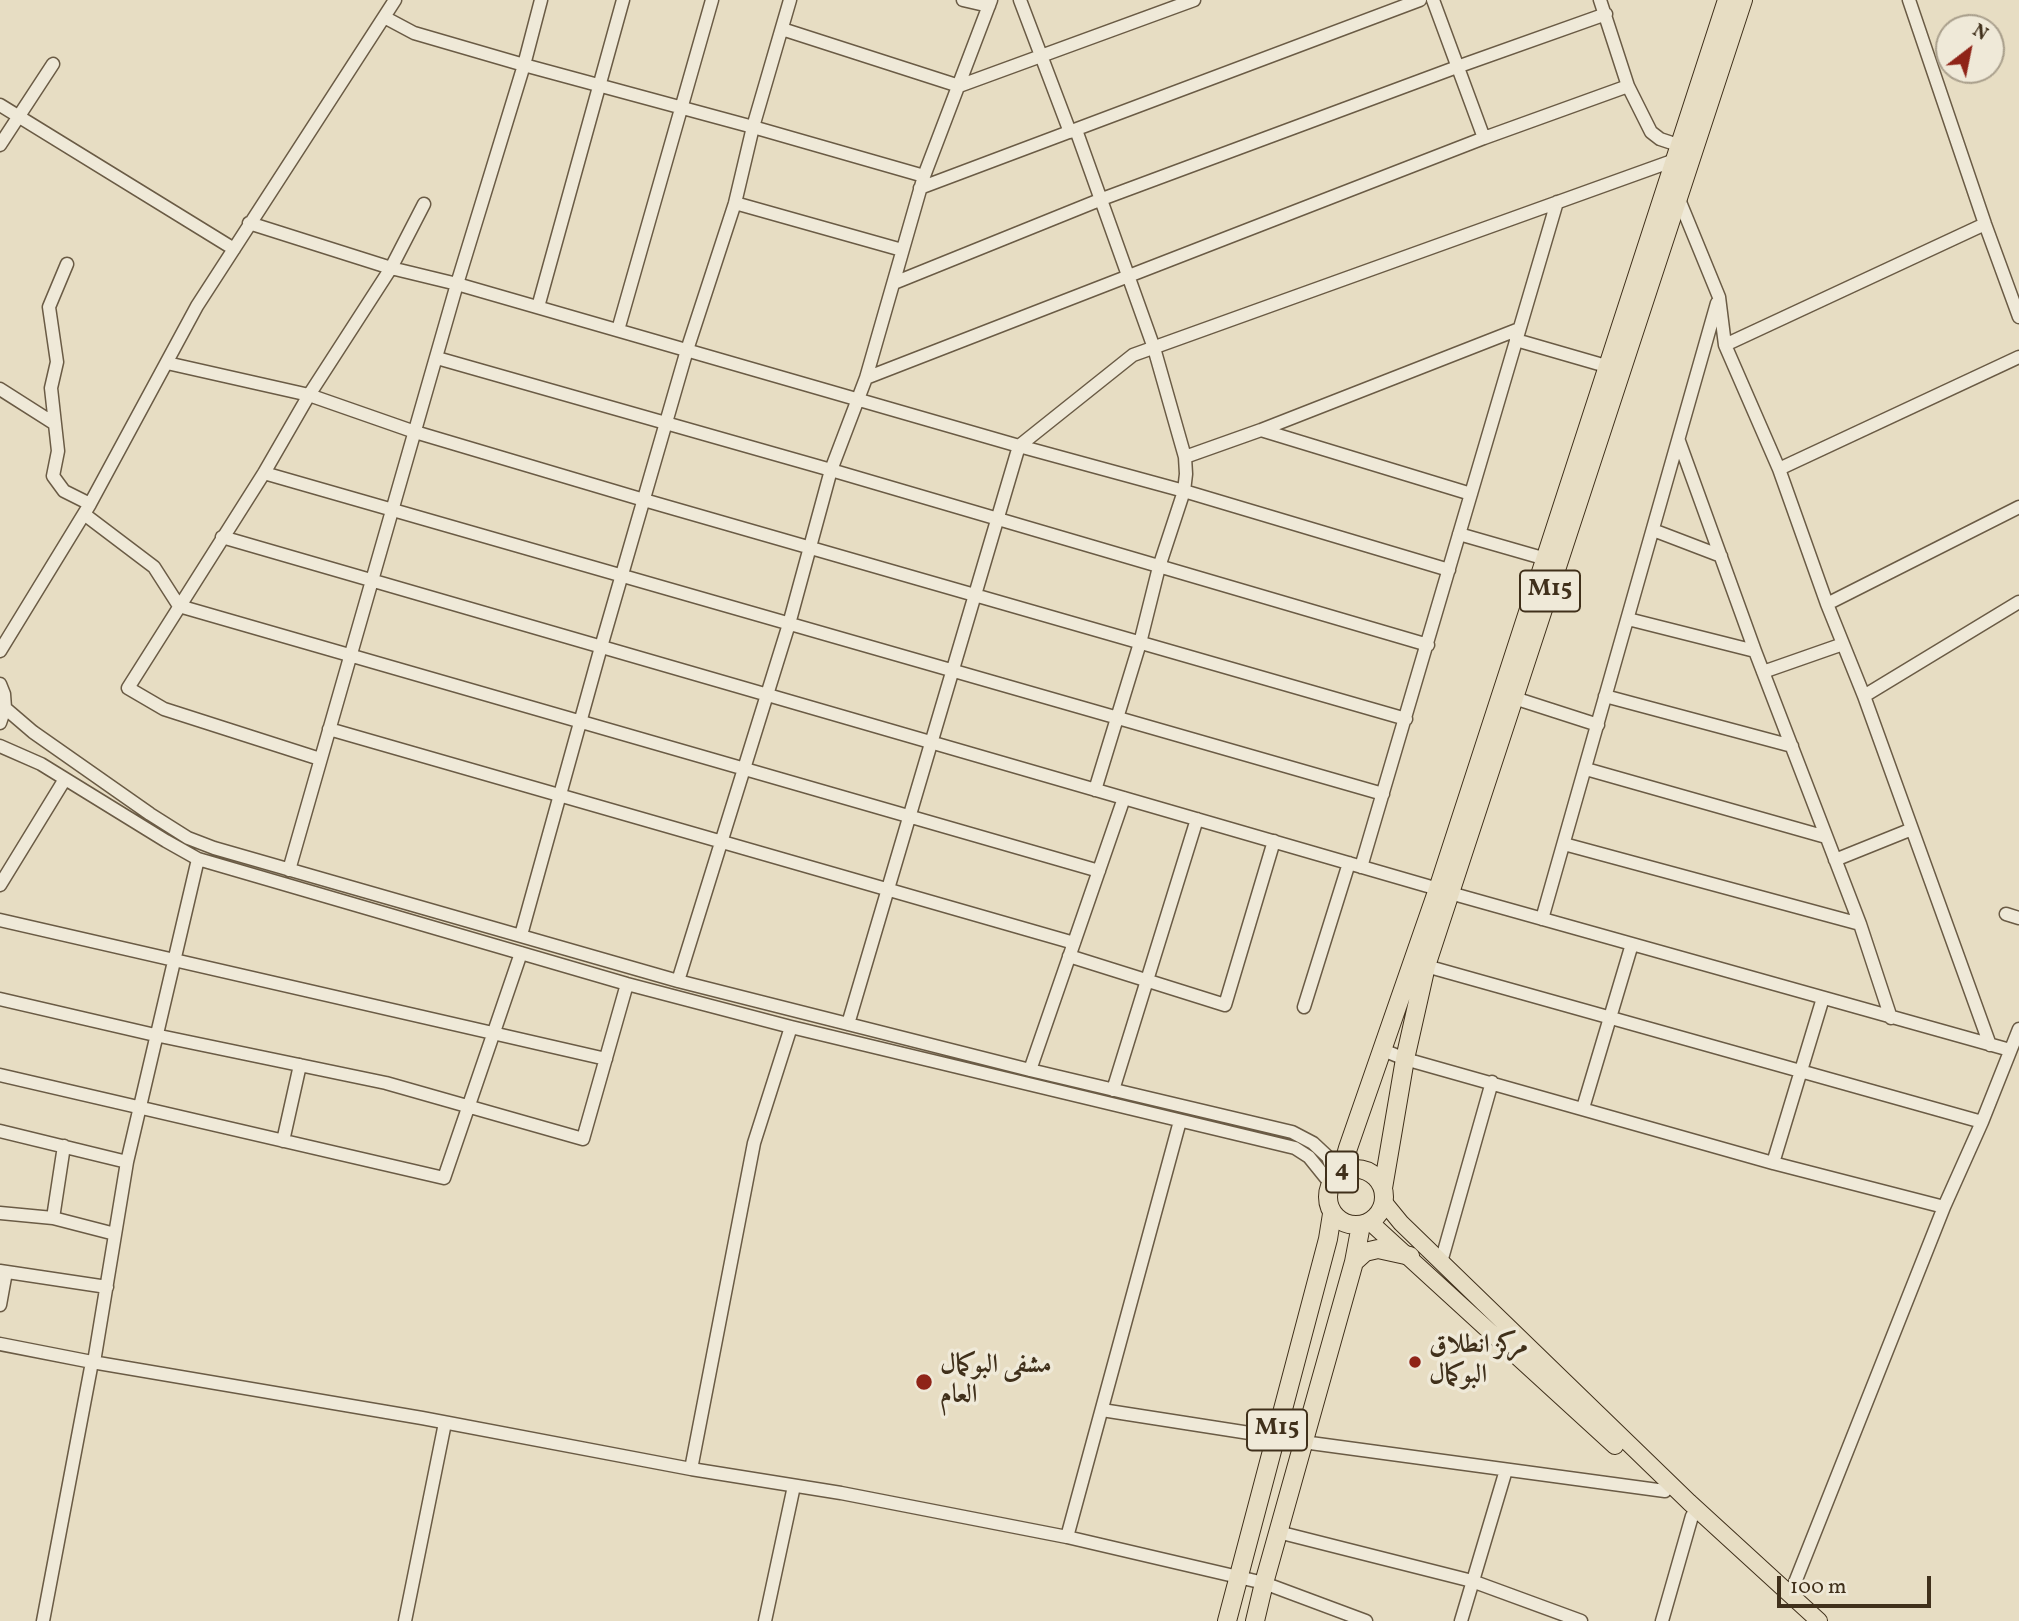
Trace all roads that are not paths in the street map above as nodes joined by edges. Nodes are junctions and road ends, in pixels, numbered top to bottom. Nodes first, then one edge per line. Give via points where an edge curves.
1 (395, 0) edge
2 (541, 0) edge
3 (624, 0) edge
4 (712, 0) edge
5 (790, 0) edge
6 (963, 0) edge
7 (1020, 0) edge
8 (1194, 0) edge
9 (1420, 0) edge
10 (1433, 0) edge
11 (1600, 0) edge
12 (1727, 0) edge
13 (1743, 0) edge
14 (1909, 0) edge
15 (990, 3) edge
16 (1606, 14) junction
17 (384, 17) junction
18 (782, 29) junction
19 (1041, 56) junction
20 (52, 64) dead end
21 (524, 65) junction
22 (1457, 67) junction
23 (600, 86) junction
24 (959, 86) junction
25 (1628, 86) junction
26 (0, 105) edge
27 (681, 108) junction
28 (18, 116) junction
29 (753, 127) junction
30 (1073, 131) junction
31 (1484, 138) junction
32 (0, 145) edge
33 (1685, 155) junction
34 (922, 182) junction
35 (1672, 195) junction
36 (1102, 199) junction
37 (1557, 202) junction
38 (735, 203) junction
39 (424, 204) dead end
40 (249, 223) junction
41 (1985, 224) junction
42 (234, 249) junction
43 (902, 250) junction
44 (67, 264) dead end
45 (391, 268) junction
46 (1129, 276) junction
47 (894, 283) junction
48 (457, 284) junction
49 (1719, 297) junction
50 (538, 307) junction
51 (2019, 317) edge
52 (618, 330) junction
53 (1517, 335) junction
54 (1726, 345) junction
55 (1154, 348) junction
56 (687, 350) junction
57 (2019, 357) edge
58 (437, 358) junction
59 (167, 363) junction
60 (1615, 369) junction
61 (866, 378) junction
62 (0, 389) edge
63 (309, 396) junction
64 (859, 400) junction
65 (55, 424) junction
66 (666, 424) junction
67 (1261, 430) junction
68 (415, 432) junction
69 (1679, 441) junction
70 (1019, 446) junction
71 (1185, 457) junction
72 (1779, 469) junction
73 (831, 470) junction
74 (264, 472) junction
75 (1184, 492) junction
76 (1471, 494) junction
77 (644, 500) junction
78 (2019, 507) edge
79 (87, 509) junction
80 (393, 510) junction
81 (997, 519) junction
82 (1653, 530) junction
83 (1459, 534) junction
84 (222, 537) junction
85 (810, 548) junction
86 (1721, 556) junction
87 (1552, 561) junction
88 (1159, 567) junction
89 (1449, 570) junction
90 (622, 576) junction
91 (372, 581) junction
92 (974, 595) junction
93 (2019, 602) edge
94 (1828, 604) junction
95 (179, 606) junction
96 (1628, 619) junction
97 (789, 624) junction
98 (1140, 643) junction
99 (1843, 643) junction
100 (1428, 645) junction
101 (601, 647) junction
102 (1755, 651) junction
103 (0, 652) edge
104 (350, 655) junction
105 (953, 670) junction
106 (1763, 672) junction
107 (0, 684) edge
108 (767, 695) junction
109 (1508, 696) junction
110 (1605, 696) junction
111 (1864, 696) junction
112 (5, 708) junction
113 (1117, 718) junction
114 (1406, 719) junction
115 (580, 721) junction
116 (0, 723) edge
117 (1598, 725) junction
118 (329, 729) junction
119 (931, 742) junction
120 (0, 746) edge
121 (1792, 746) junction
122 (320, 760) junction
123 (744, 769) junction
124 (1586, 769) junction
125 (65, 779) junction
126 (1095, 790) junction
127 (1383, 794) junction
128 (559, 795) junction
129 (1124, 798) junction
130 (909, 816) junction
131 (1197, 819) junction
132 (1912, 829) junction
133 (1826, 837) junction
134 (1274, 841) junction
135 (722, 842) junction
136 (1564, 844) junction
137 (198, 859) junction
138 (1835, 860) junction
139 (1355, 865) junction
140 (289, 870) junction
141 (1099, 871) junction
142 (2, 880) edge
143 (887, 889) junction
144 (1444, 891) junction
145 (1542, 919) junction
146 (0, 920) edge
147 (1860, 924) junction
148 (521, 935) junction
149 (1074, 943) junction
150 (1632, 944) junction
151 (521, 953) junction
152 (1069, 956) junction
153 (174, 960) junction
154 (1426, 966) junction
155 (1145, 980) junction
156 (678, 981) junction
157 (627, 984) junction
158 (1823, 998) junction
159 (0, 999) edge
160 (1304, 1007) dead end
161 (1610, 1018) junction
162 (1891, 1018) junction
163 (848, 1024) junction
164 (791, 1027) junction
165 (2019, 1029) edge
166 (493, 1033) junction
167 (155, 1035) junction
168 (1990, 1045) junction
169 (1383, 1050) junction
170 (2010, 1050) junction
171 (606, 1059) junction
172 (1405, 1059) junction
173 (300, 1065) junction
174 (1030, 1070) junction
175 (1801, 1071) junction
176 (0, 1075) edge
177 (1492, 1082) junction
178 (1113, 1090) junction
179 (469, 1105) junction
180 (139, 1108) junction
181 (1583, 1108) junction
182 (1180, 1121) junction
183 (1982, 1122) junction
184 (0, 1131) edge
185 (283, 1141) junction
186 (64, 1146) junction
187 (127, 1161) junction
188 (1773, 1163) junction
189 (1336, 1177) junction
190 (1383, 1195) junction
191 (1944, 1207) junction
192 (0, 1213) edge
193 (1332, 1213) junction
194 (53, 1219) junction
195 (1366, 1223) junction
196 (116, 1234) junction
197 (1328, 1239) joint
198 (1410, 1256) junction
199 (1354, 1262) junction
200 (1441, 1262) junction
201 (3, 1271) edge
202 (1447, 1280) junction
203 (107, 1287) junction
204 (0, 1305) edge
205 (0, 1344) edge
206 (93, 1362) junction
207 (1102, 1410) junction
208 (446, 1423) junction
209 (1275, 1437) junction
210 (1303, 1442) junction
211 (691, 1469) junction
212 (1506, 1470) junction
213 (794, 1486) junction
214 (1665, 1491) junction
215 (1688, 1509) junction
216 (1278, 1532) junction
217 (1067, 1537) junction
218 (1238, 1577) junction
219 (1472, 1581) junction
220 (1264, 1583) junction
221 (1784, 1590) junction
222 (1803, 1615) edge
223 (43, 1621) edge
224 (405, 1621) edge
225 (765, 1621) edge
226 (1227, 1621) edge
227 (1255, 1621) edge
228 (1366, 1621) edge
229 (1461, 1621) edge
230 (1581, 1621) edge
231 (1662, 1621) edge
232 (1819, 1621) edge

1 - 17 street
2 - 21 street
3 - 23 street
4 - 27 street
5 - 18 street
6 - 15 street
7 - 19 street
8 - 19 street
9 - 30 street
10 - 22 street
11 - 16 street
12 - 33 highway, M15
13 - 33 highway, M15
14 - 41 street
15 - 24 street
16 - 22 street
16 - 25 street
17 - 21 street via 414,33
17 - 40 street
18 - 24 street
18 - 29 street
19 - 24 street
19 - 30 street
20 - 28 street
21 - 23 street
21 - 48 street
22 - 31 street
22 - 36 street
23 - 27 street
23 - 50 street
24 - 34 street
25 - 31 street
25 - 33 street via 1651,132
26 - 28 street
27 - 29 street
27 - 52 street
28 - 32 street
28 - 42 street
29 - 34 street
29 - 38 street
30 - 34 street
30 - 36 street
31 - 46 street
33 - 35 highway, M15
33 - 37 street
34 - 43 street
35 - 49 street
35 - 60 highway, M15
36 - 46 street
36 - 47 street
37 - 53 street
37 - 55 street
38 - 43 street
38 - 56 street
39 - 45 street
40 - 42 street
40 - 45 street
41 - 51 street
41 - 54 street
42 - 59 street
43 - 47 street
44 - 65 street via 49,307 57,362 51,388
45 - 48 street
45 - 63 street
46 - 55 street
46 - 61 street
47 - 61 street
48 - 50 street
48 - 58 street
49 - 54 street
49 - 69 street
50 - 52 street
52 - 56 street
53 - 60 street
53 - 67 street
53 - 76 street
54 - 72 street
55 - 70 street via 1133,355
55 - 71 street
56 - 64 street
56 - 66 street
57 - 72 street
58 - 66 street
58 - 68 street
59 - 63 street
59 - 79 street
60 - 87 highway, M15
61 - 64 street
62 - 65 street
63 - 68 street
63 - 74 street
64 - 70 street
64 - 73 street
65 - 79 street via 58,452 53,475 64,491
66 - 73 street
66 - 77 street
67 - 71 street
67 - 76 street
68 - 77 street
68 - 80 street
69 - 82 street
69 - 86 street
70 - 75 street
70 - 81 street
71 - 75 street
72 - 94 street
73 - 81 street
73 - 85 street
74 - 80 street
74 - 84 street
75 - 88 street
75 - 89 street
76 - 83 street
77 - 85 street
77 - 90 street
78 - 94 street
79 - 95 street via 154,567
79 - 103 street
80 - 90 street
80 - 91 street
81 - 88 street
81 - 92 street
82 - 86 street
82 - 96 street
83 - 87 street
83 - 89 street
84 - 91 street
84 - 95 street
85 - 92 street
85 - 97 street
86 - 102 street
87 - 109 highway, M15
88 - 98 street
88 - 100 street
89 - 100 street
90 - 97 street
90 - 101 street
91 - 101 street
91 - 104 street
92 - 98 street
92 - 105 street
93 - 111 street
94 - 99 street
95 - 104 street
95 - 122 street via 128,688 164,709
96 - 102 street
96 - 110 street
97 - 105 street
97 - 108 street
98 - 113 street
98 - 114 street
99 - 106 street
99 - 111 street
100 - 114 street
101 - 108 street
101 - 115 street
102 - 106 street
104 - 115 street
104 - 118 street
105 - 113 street
105 - 119 street
106 - 121 street
107 - 112 street
108 - 119 street
108 - 123 street
109 - 117 street
109 - 144 highway, M15
110 - 117 street
110 - 121 street
111 - 132 street
112 - 116 street
112 - 140 street via 188,838
113 - 126 street
113 - 127 street
114 - 127 street
115 - 123 street
115 - 128 street
117 - 124 street
118 - 122 street
118 - 128 street
119 - 126 street
119 - 130 street
120 - 125 street
121 - 133 street
122 - 140 street
123 - 130 street
123 - 135 street
124 - 133 street
124 - 136 street
125 - 137 street
125 - 142 street
126 - 129 street
127 - 139 street
128 - 135 street
128 - 148 street
129 - 131 street
129 - 141 street
130 - 141 street
130 - 143 street
131 - 134 street
131 - 155 street
132 - 138 street
132 - 168 street
133 - 138 street
134 - 139 street
134 - 155 street via 1225,1004
135 - 143 street
135 - 156 street
136 - 145 street
136 - 147 street
137 - 151 street
137 - 153 street
138 - 147 street
139 - 144 street
139 - 160 street
140 - 148 street
141 - 149 street
143 - 149 street
143 - 163 street
144 - 145 street
144 - 154 highway, M15
144 - 169 highway, M15
145 - 150 street
146 - 153 street
147 - 162 street
148 - 156 street
149 - 152 street
150 - 158 street
150 - 161 street
151 - 157 street
151 - 166 street
152 - 155 street
152 - 174 street
153 - 166 street
153 - 167 street
154 - 161 street
154 - 172 highway, M15
155 - 178 street
156 - 163 street
157 - 164 street
157 - 171 street
158 - 162 street
158 - 175 street
159 - 167 street
161 - 175 street
161 - 181 street
162 - 168 street
163 - 174 street
164 - 182 street
164 - 211 street via 754,1143
165 - 170 street
166 - 171 street
166 - 179 street
167 - 173 street
167 - 180 street
168 - 170 street
169 - 172 street
169 - 189 highway, M15
170 - 183 street
171 - 179 street via 583,1139
172 - 177 street
172 - 190 highway, M15
173 - 179 street
173 - 185 street
174 - 178 street
175 - 183 street
175 - 188 street
176 - 180 street
177 - 181 street
177 - 200 street
178 - 189 street via 1292,1132 1328,1157
179 - 185 street via 444,1178
180 - 185 street
180 - 187 street
181 - 188 street
182 - 189 street via 1295,1148
182 - 207 street
183 - 191 street
184 - 186 street
186 - 187 street
186 - 194 street
187 - 196 street
188 - 191 street
189 - 190 highway, 4 via 1354,1168 1366,1170 1377,1177
189 - 193 highway, 4 via 1327,1199
190 - 195 highway, 4 via 1382,1208
190 - 200 main road via 1401,1223
191 - 221 street
192 - 194 street
193 - 195 highway, 4 via 1345,1223
193 - 197 highway, 4
194 - 196 street
195 - 198 main road
195 - 199 highway, 4
196 - 203 street
197 - 209 highway, M15
198 - 199 highway via 1378,1249 1365,1252
198 - 202 main road
199 - 210 highway, M15
200 - 202 main road
201 - 203 street
201 - 204 street
202 - 214 main road
202 - 215 main road
203 - 206 street
205 - 206 street
206 - 208 street
206 - 223 street
207 - 209 street
207 - 217 street
208 - 211 street
208 - 224 street
209 - 218 highway, M15
210 - 212 street
210 - 216 highway, M15
211 - 213 street
212 - 214 street
212 - 219 street
213 - 217 street
213 - 225 street
214 - 215 main road
215 - 221 main road
215 - 231 street
216 - 219 street
216 - 220 highway, M15
217 - 218 street
218 - 220 street
218 - 226 highway, M15
219 - 229 street
219 - 230 street
220 - 227 highway, M15
220 - 228 street
221 - 222 main road
222 - 232 main road

